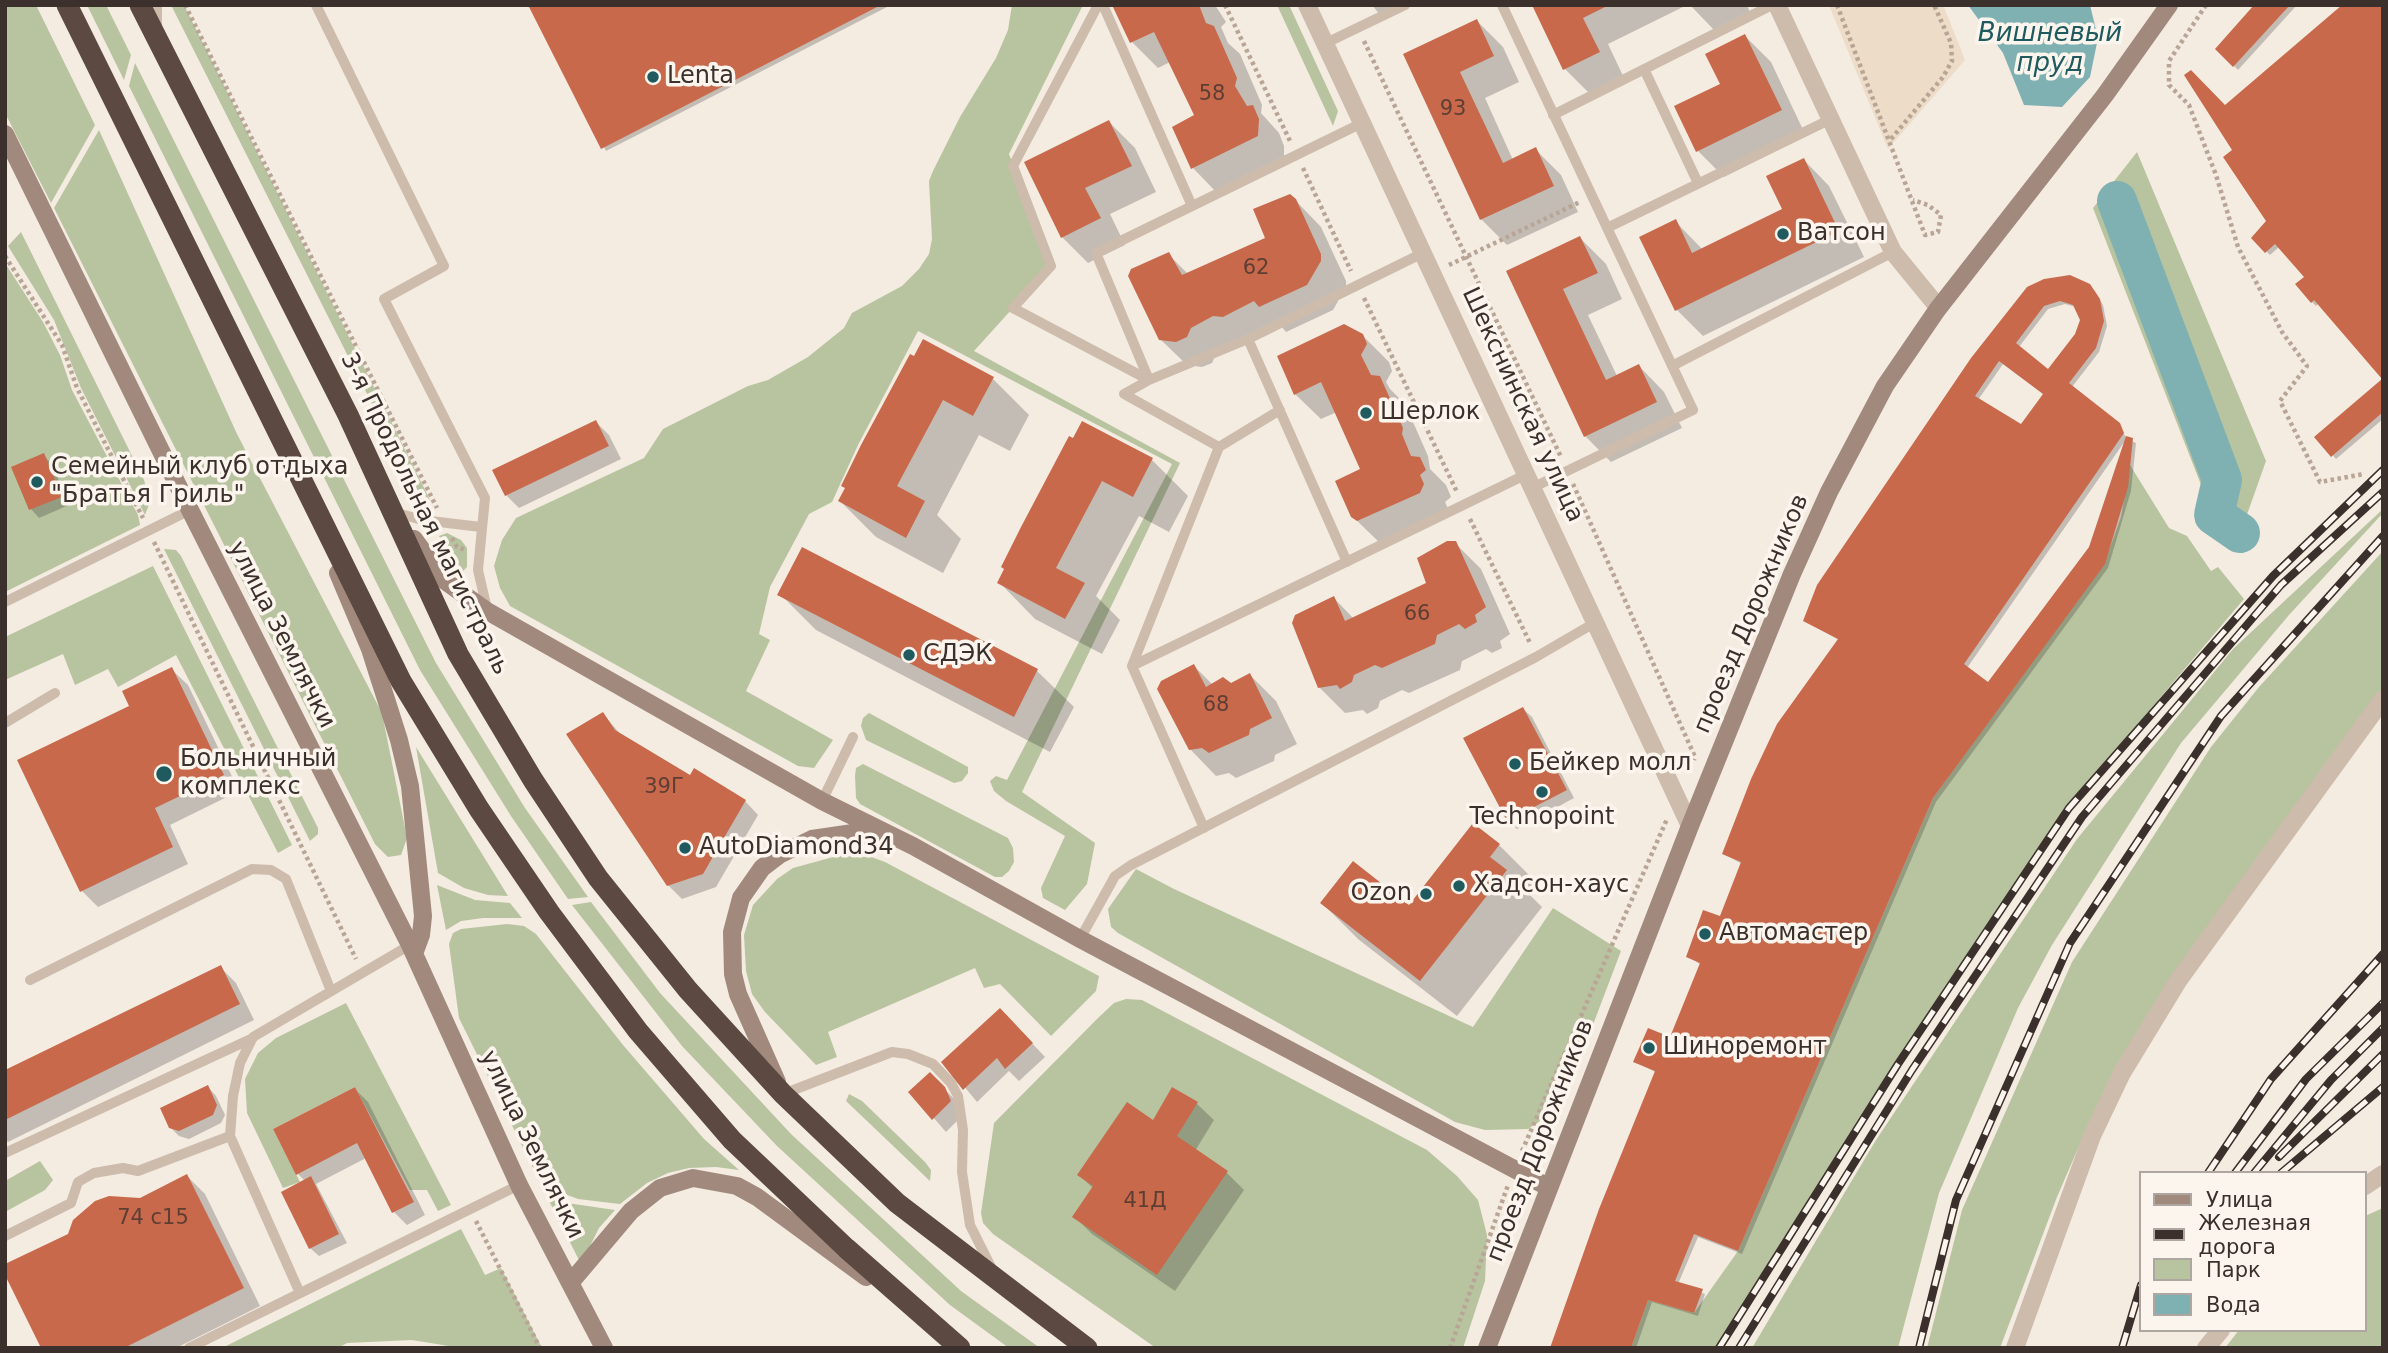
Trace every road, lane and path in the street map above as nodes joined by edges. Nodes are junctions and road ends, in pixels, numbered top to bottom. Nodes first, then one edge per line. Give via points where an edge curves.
1 (67, 5) edge
2 (140, 5) edge
3 (157, 5) edge
4 (185, 5) edge
5 (316, 5) edge
6 (1100, 5) edge
7 (1225, 5) edge
8 (1307, 5) edge
9 (1405, 5) edge
10 (1502, 5) edge
11 (1774, 5) edge
12 (1838, 5) edge
13 (1934, 5) edge
14 (2169, 5) edge
15 (2206, 5) edge
16 (1357, 28) junction
17 (157, 40) junction
18 (1325, 43) junction
19 (1644, 69) junction
20 (1553, 115) junction
21 (1829, 120) junction
22 (1362, 122) junction
23 (5, 134) edge
24 (1891, 139) junction
25 (1297, 155) junction
26 (1698, 183) junction
27 (1591, 196) junction
28 (1913, 200) junction
29 (1192, 206) junction
30 (1607, 228) junction
31 (1893, 252) junction
32 (1423, 253) junction
33 (5, 256) edge
34 (1466, 256) junction
35 (1433, 273) junction
36 (1358, 285) junction
37 (1938, 307) junction
38 (1248, 339) junction
39 (1672, 366) junction
40 (1149, 380) junction
41 (1280, 411) junction
42 (348, 415) junction
43 (283, 444) junction
44 (1219, 447) junction
45 (1567, 471) junction
46 (2364, 474) dead end
47 (1531, 481) junction
48 (1463, 506) junction
49 (190, 510) junction
50 (397, 513) junction
51 (445, 523) junction
52 (481, 527) junction
53 (149, 531) junction
54 (478, 554) junction
55 (1347, 562) junction
56 (5, 602) edge
57 (488, 611) junction
58 (1597, 622) junction
59 (1536, 657) junction
60 (1132, 666) junction
61 (55, 692) dead end
62 (2383, 699) edge
63 (5, 723) edge
64 (853, 737) dead end
65 (1678, 794) junction
66 (822, 801) junction
67 (1690, 826) junction
68 (1204, 828) junction
69 (913, 846) junction
70 (1080, 939) junction
71 (412, 949) junction
72 (362, 973) junction
73 (30, 981) dead end
74 (331, 991) junction
75 (253, 1037) junction
76 (783, 1094) junction
77 (230, 1136) junction
78 (5, 1153) edge
79 (1513, 1171) junction
80 (2383, 1174) edge
81 (519, 1185) junction
82 (2367, 1185) edge
83 (1548, 1187) junction
84 (469, 1208) junction
85 (5, 1236) edge
86 (571, 1282) junction
87 (998, 1282) junction
88 (299, 1291) junction
89 (2219, 1332) edge
90 (953, 1343) edge
91 (189, 1348) edge
92 (540, 1348) edge
93 (604, 1348) edge
94 (1087, 1348) edge
95 (1450, 1348) edge
96 (1487, 1348) edge
97 (2015, 1348) edge
98 (2206, 1348) edge

1 - 43 highway
2 - 17 highway, 3-я Продольная магистраль
3 - 17 lane
4 - 51 path
5 - 52 lane via 444,266 383,299 485,498
6 - 29 lane
6 - 40 lane via 1013,166 1051,266 1013,308
7 - 25 path
8 - 18 street, Шекснинская улица
9 - 16 lane
10 - 20 lane
11 - 19 lane
11 - 21 street
12 - 24 path
13 - 24 path via 1951,43 1952,61
14 - 37 main road, проезд Дорожников via 2105,95
15 - 46 path via 2169,61 2169,85 2189,105 2238,247 2282,332 2307,366 2280,401 2320,482
16 - 18 lane
16 - 34 path
17 - 42 highway, 3-я Продольная магистраль
18 - 22 street, Шекснинская улица
19 - 20 lane
19 - 26 lane
20 - 27 lane
21 - 26 lane
21 - 31 street
22 - 25 lane
22 - 32 street, Шекснинская улица
23 - 49 main road, улица Землячки
24 - 28 path
25 - 29 lane
25 - 36 path
26 - 30 lane
27 - 30 lane
27 - 34 path
28 - 28 path via 1925,235 1938,232 1941,215
29 - 40 lane via 1096,253
30 - 39 lane
31 - 37 street
31 - 39 lane
32 - 35 street, Шекснинская улица
32 - 36 lane
33 - 53 path via 62,345 77,388
34 - 35 path
34 - 45 path
35 - 47 street, Шекснинская улица
36 - 38 lane
36 - 48 path
37 - 67 main road, проезд Дорожников via 1885,386 1829,492 1791,574
38 - 40 lane
38 - 41 lane
39 - 45 lane via 1693,410
40 - 44 lane via 1124,394
41 - 44 lane
41 - 55 lane
42 - 50 main road
42 - 76 highway, 3-я Продольная магистраль via 458,654 533,780 598,878 688,990
43 - 71 main road via 370,649 399,740 410,786 422,903 421,935
43 - 90 highway via 401,681 549,912 638,1031 732,1140
44 - 60 lane
45 - 47 lane
45 - 65 path via 1695,757
47 - 48 lane
47 - 58 street, Шекснинская улица
48 - 55 lane
48 - 59 path
49 - 53 lane
49 - 71 main road, улица Землячки
50 - 51 lane
50 - 57 main road via 437,573
51 - 52 lane
51 - 54 path via 457,547
52 - 54 lane
53 - 56 lane
53 - 72 path
54 - 57 lane
55 - 60 lane
57 - 66 main road
58 - 59 lane
58 - 65 street, Шекснинская улица
59 - 68 lane
60 - 68 lane
61 - 63 lane
62 - 97 street via 2178,981 2122,1073 2092,1136
64 - 66 lane
65 - 67 street, Шекснинская улица
65 - 79 path
66 - 69 main road
67 - 83 main road, проезд Дорожников
68 - 70 lane via 1115,876
69 - 70 main road
69 - 76 main road via 867,834 812,839 762,868 741,898 732,932 733,974
70 - 79 main road
71 - 72 lane
71 - 81 main road, улица Землячки
72 - 74 lane
73 - 74 lane via 252,869 271,870 286,879
74 - 75 lane
75 - 77 lane via 235,1082
75 - 78 lane
76 - 87 highway, 3-я Продольная магистраль via 897,1203
76 - 87 lane via 892,1052 933,1064 958,1096 970,1225
77 - 85 lane via 138,1171 123,1168 94,1173 78,1182 71,1203
77 - 88 lane
79 - 83 main road
79 - 95 path
80 - 82 street
81 - 84 lane
81 - 86 main road, улица Землячки
83 - 96 main road, проезд Дорожников
84 - 88 lane
84 - 92 path
86 - 90 main road via 618,1225 660,1188 693,1178 715,1180 737,1186 775,1208
86 - 93 main road, улица Землячки
87 - 94 highway, 3-я Продольная магистраль
88 - 91 lane
89 - 98 street

